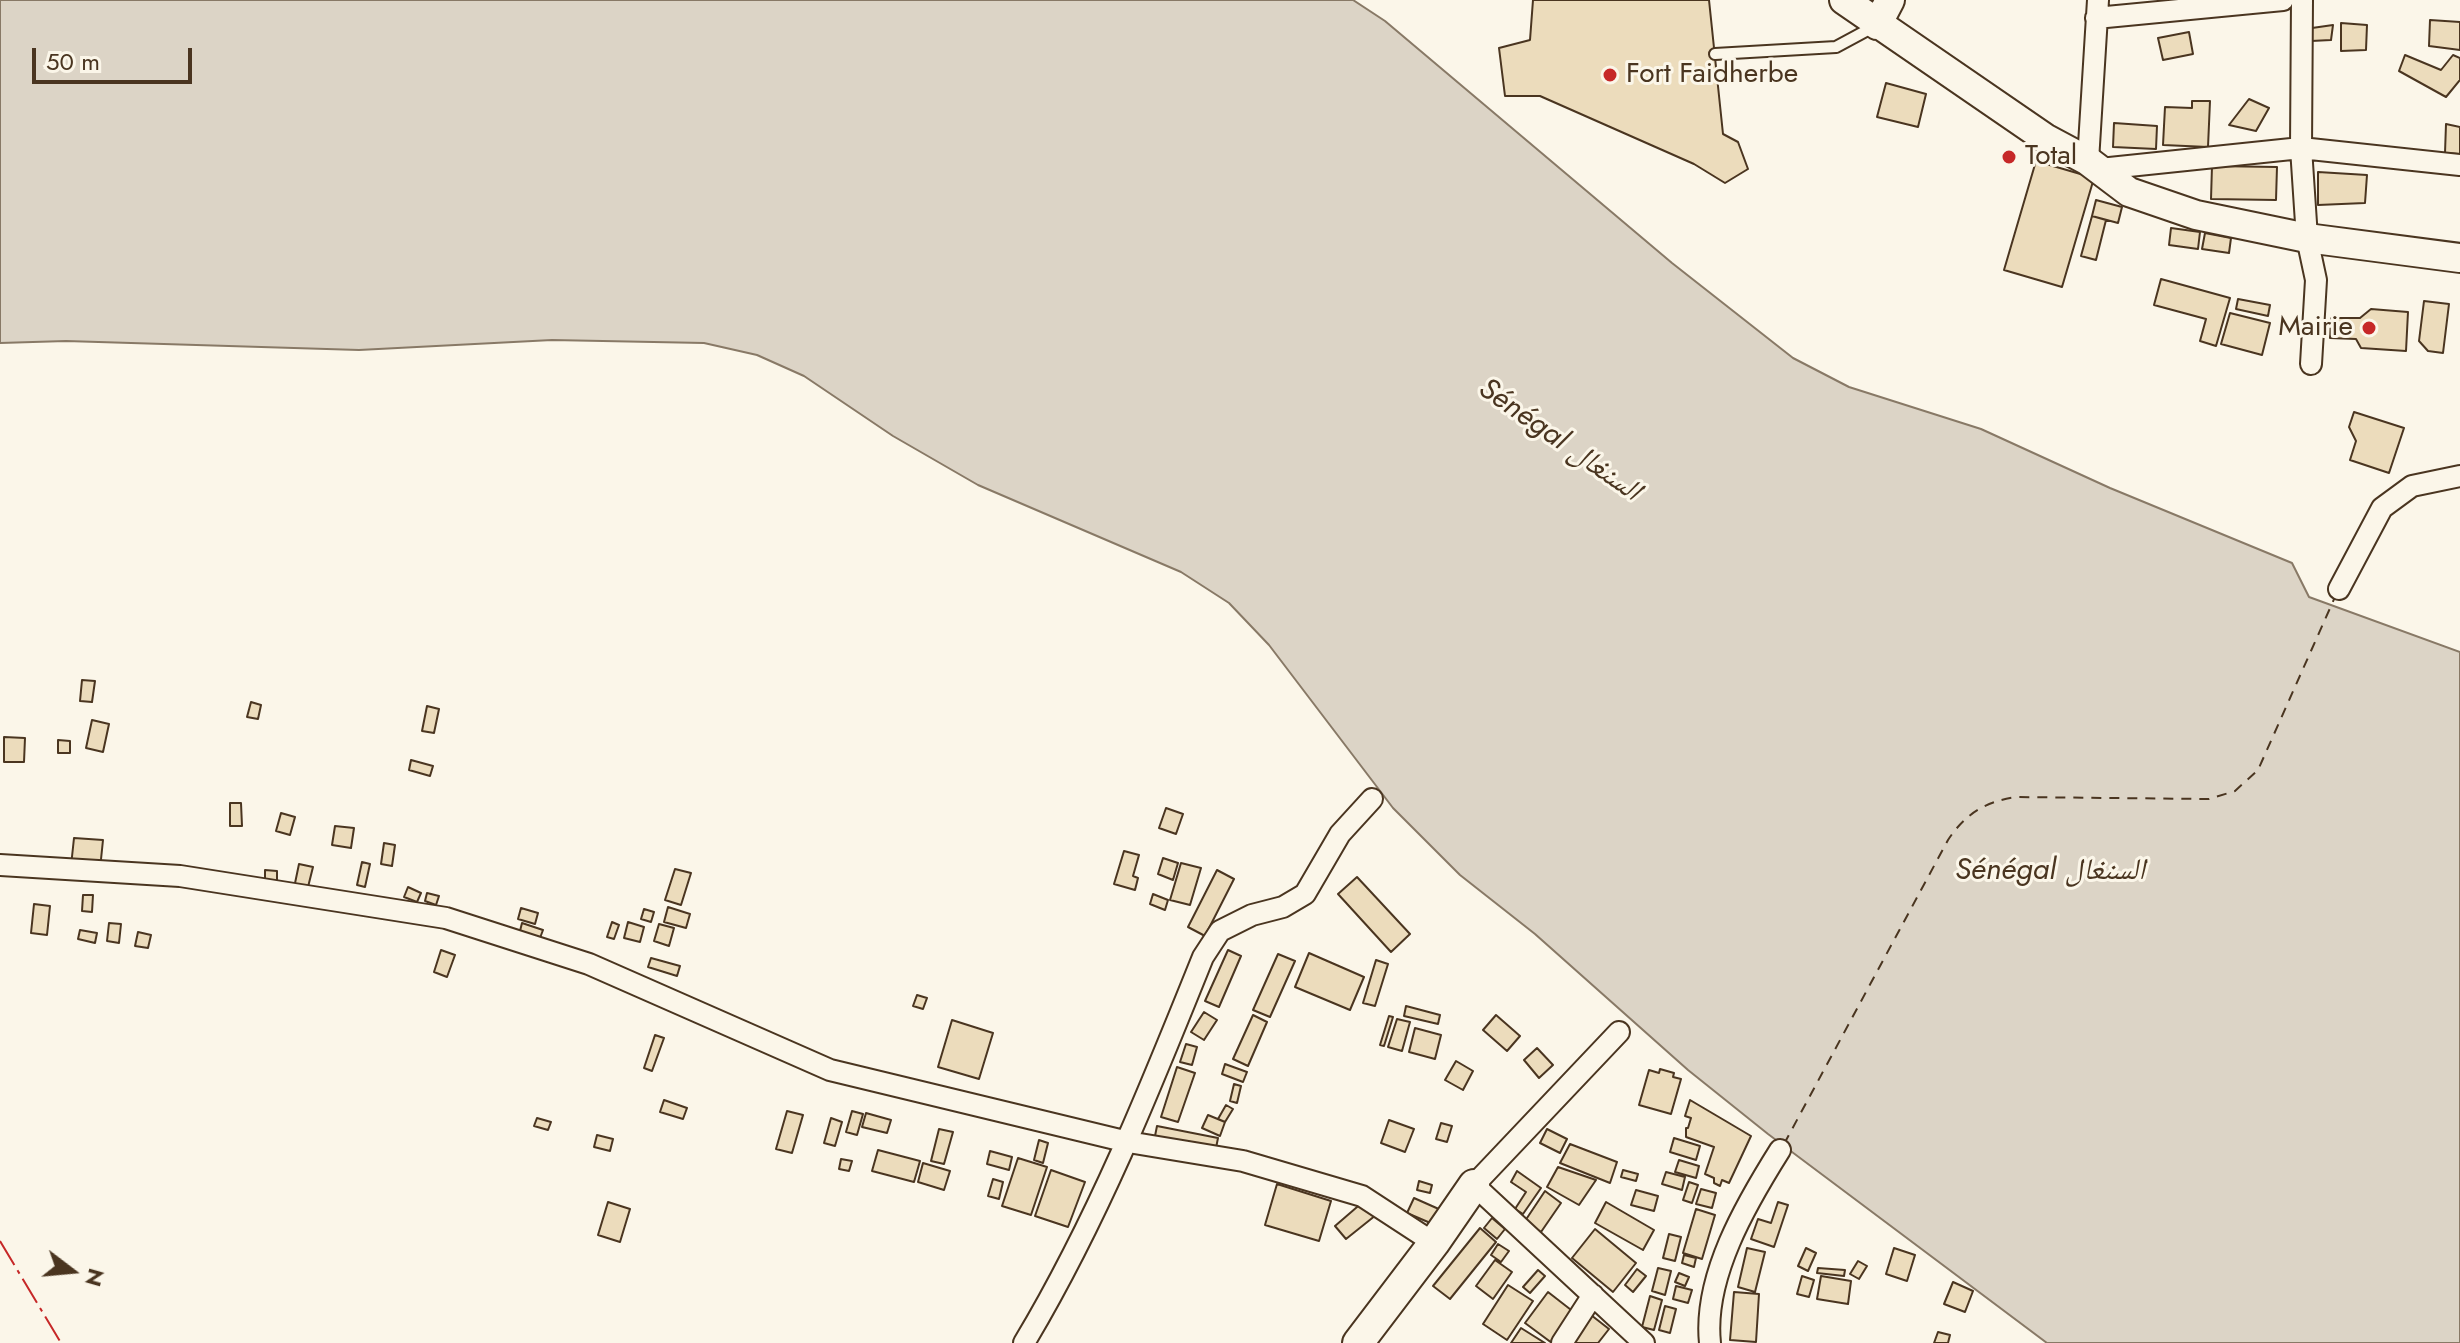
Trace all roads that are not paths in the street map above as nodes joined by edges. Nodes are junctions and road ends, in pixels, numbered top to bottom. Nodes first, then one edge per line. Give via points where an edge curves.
1 (1844, 0) edge
2 (2283, 0) edge
3 (2302, 0) edge
4 (2223, 4) edge
5 (2097, 9) edge
6 (1884, 12) edge
7 (1715, 54) dead end
8 (2301, 148) junction
9 (2094, 165) junction
10 (2460, 165) edge
11 (2307, 238) junction
12 (2460, 258) edge
13 (2311, 364) dead end
14 (2460, 476) edge
15 (2339, 589) dead end
16 (1372, 799) dead end
17 (0, 865) edge
18 (1619, 1032) dead end
19 (1128, 1142) junction
20 (1780, 1150) dead end
21 (1474, 1185) junction
22 (1434, 1243) junction
23 (1593, 1295) junction
24 (1024, 1343) edge
25 (1358, 1343) edge
26 (1562, 1343) edge
27 (1644, 1343) edge
28 (1710, 1343) edge

1 - 6 street
2 - 4 street
3 - 8 street
4 - 5 street
5 - 9 street
6 - 7 lane via 1836,47
6 - 9 street via 2045,138
8 - 9 street
8 - 10 street
8 - 11 street
9 - 11 street via 2129,192 2164,206
11 - 12 street
11 - 13 street via 2316,280
14 - 15 street via 2412,486 2382,508
16 - 19 street via 1340,834 1305,894 1220,931 1203,957
17 - 19 street via 180,876 446,918 589,964 830,1070
18 - 21 street
19 - 22 street via 1243,1161 1362,1196
19 - 24 street
20 - 28 street via 1726,1252 1712,1299
21 - 22 main road
21 - 23 street
22 - 25 main road
23 - 26 street
23 - 27 street

